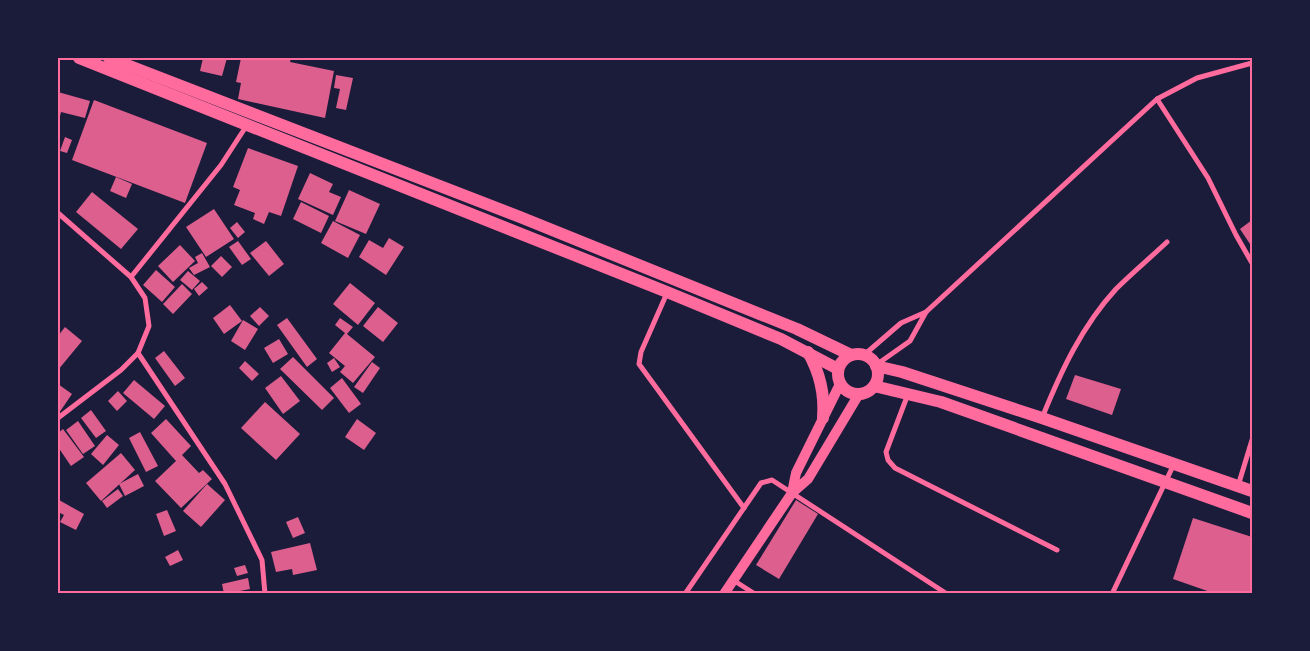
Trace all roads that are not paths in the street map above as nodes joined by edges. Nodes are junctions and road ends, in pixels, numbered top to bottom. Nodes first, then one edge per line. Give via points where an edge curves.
1 (79, 58) edge
2 (109, 58) edge
3 (1252, 63) edge
4 (1157, 99) junction
5 (251, 119) junction
6 (58, 212) edge
7 (1167, 242) dead end
8 (1252, 262) edge
9 (131, 277) junction
10 (667, 292) junction
11 (926, 312) junction
12 (808, 352) junction
13 (138, 353) junction
14 (851, 355) junction
15 (864, 355) junction
16 (876, 366) junction
17 (838, 369) junction
18 (840, 384) junction
19 (874, 386) junction
20 (909, 393) junction
21 (859, 394) junction
22 (58, 418) edge
23 (823, 418) junction
24 (1042, 418) junction
25 (1252, 440) edge
26 (1175, 464) junction
27 (1165, 483) junction
28 (1238, 486) junction
29 (1252, 491) edge
30 (792, 492) junction
31 (744, 508) junction
32 (1252, 513) edge
33 (1057, 550) dead end
34 (733, 580) junction
35 (265, 594) edge
36 (542, 594) edge
37 (548, 594) edge
38 (685, 594) edge
39 (724, 594) edge
40 (754, 594) edge
41 (947, 594) edge
42 (1112, 594) edge

1 - 5 main road
2 - 5 main road
3 - 4 street via 1197,78
4 - 8 street via 1208,178
4 - 11 street
5 - 9 street via 221,165
5 - 10 main road
5 - 14 main road via 566,235 797,328
6 - 9 street
7 - 24 street via 1116,290 1087,326 1063,366
9 - 13 street via 145,298 149,326
10 - 12 main road
10 - 31 street via 639,364
11 - 15 street via 901,323
11 - 16 street via 910,340
12 - 17 main road
12 - 23 main road via 820,377
13 - 22 street
13 - 35 street via 225,484 262,560
14 - 15 main road
14 - 17 main road
15 - 16 main road
16 - 19 main road via 878,376
16 - 24 main road
17 - 18 main road
18 - 21 main road via 848,392
18 - 23 main road
19 - 20 main road
19 - 21 main road
20 - 27 main road
20 - 33 street via 886,452 894,468
21 - 30 main road via 808,479
23 - 30 main road via 796,473
24 - 26 main road
25 - 28 street
26 - 27 street
26 - 28 main road
27 - 32 main road
27 - 42 street
28 - 29 main road
30 - 31 street via 772,480 764,481
30 - 34 main road
30 - 41 street
31 - 38 street
34 - 39 main road
34 - 40 street
36 - 37 street

